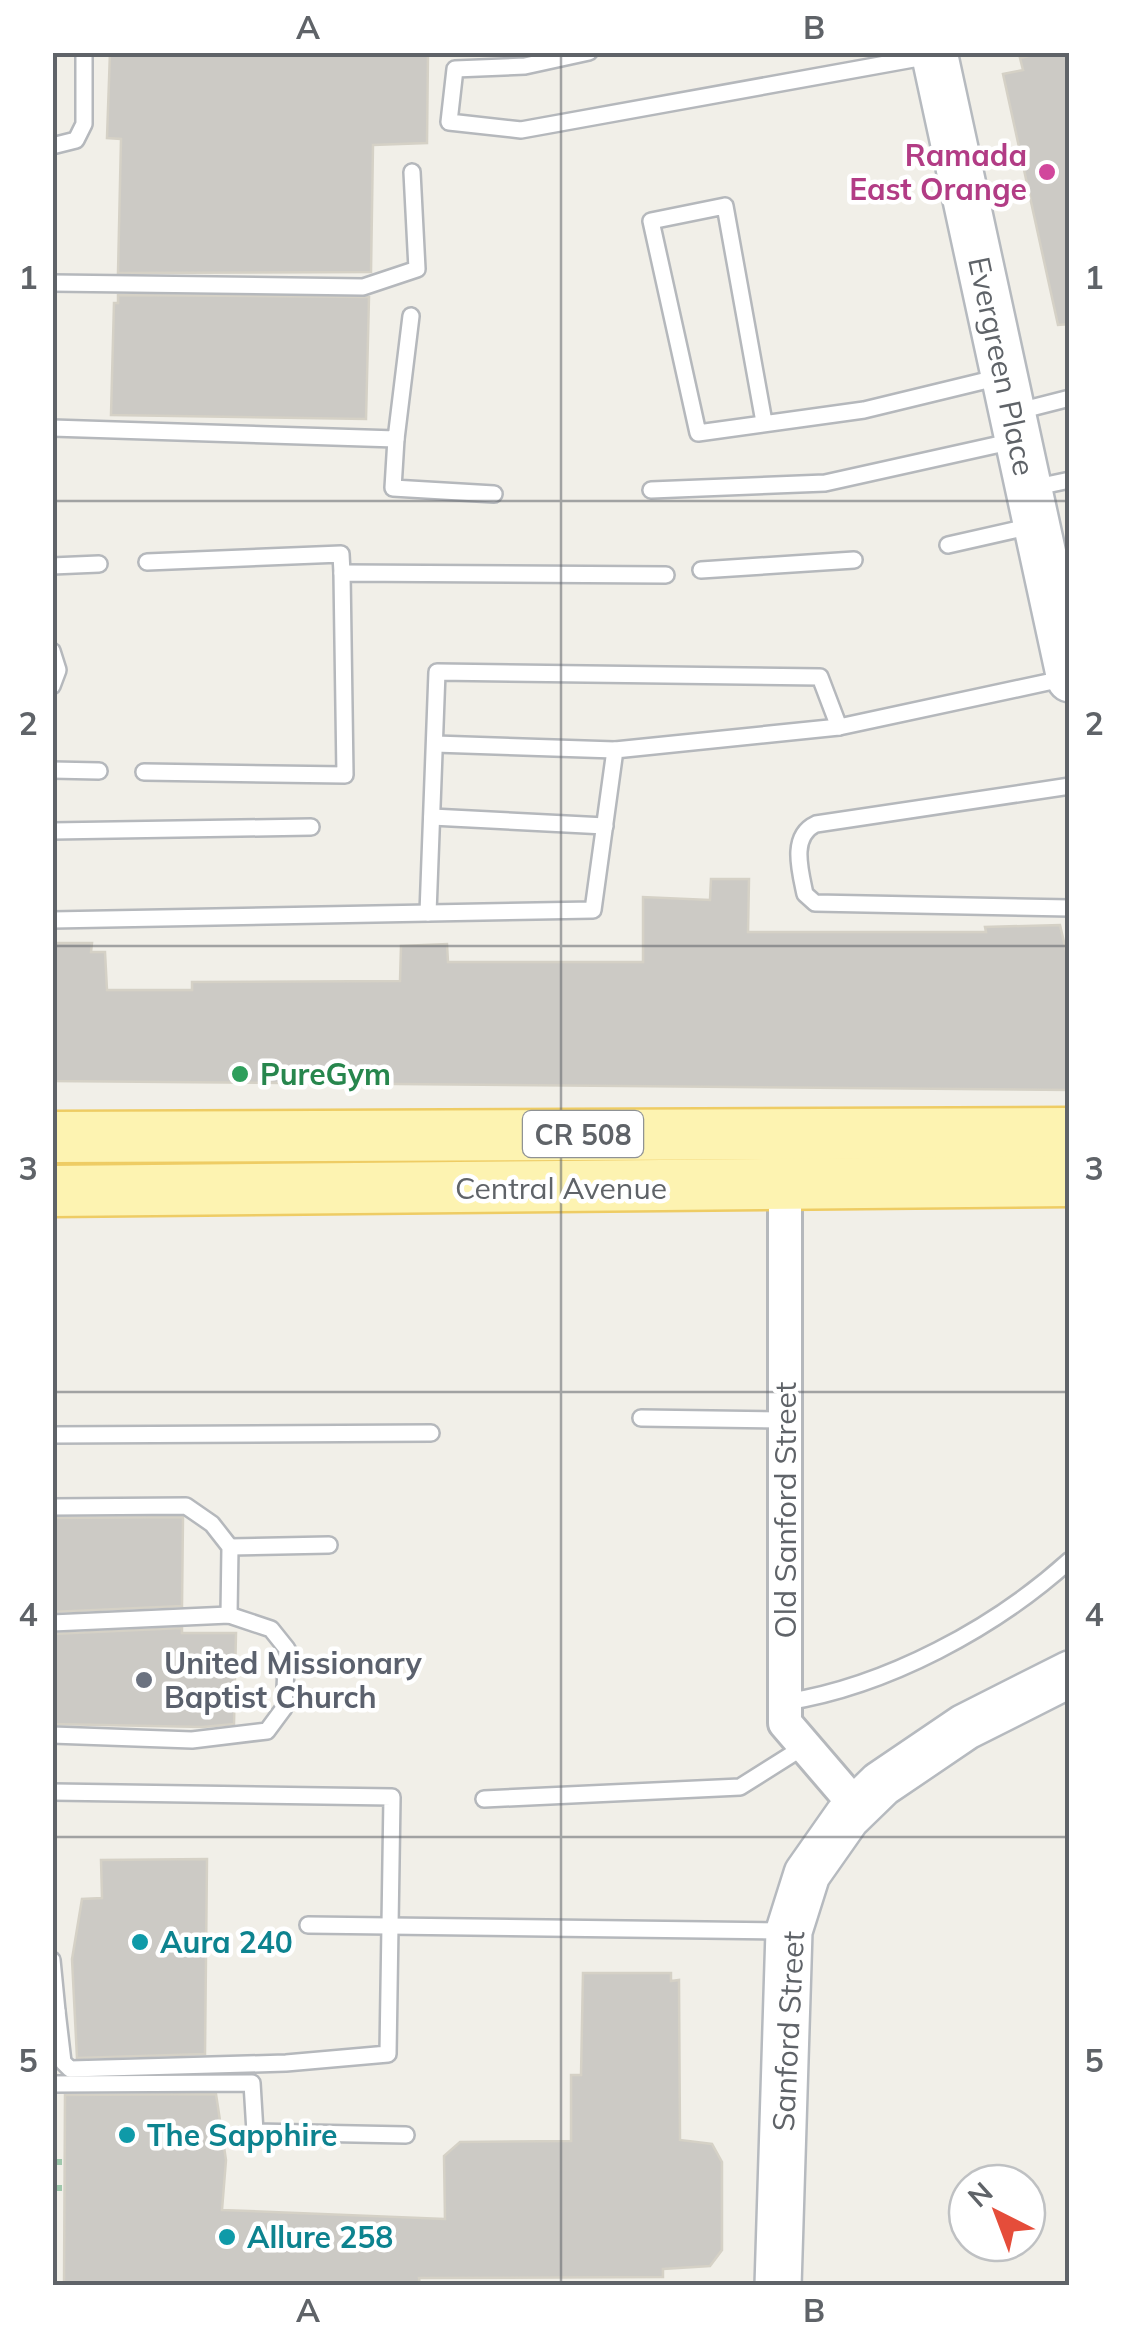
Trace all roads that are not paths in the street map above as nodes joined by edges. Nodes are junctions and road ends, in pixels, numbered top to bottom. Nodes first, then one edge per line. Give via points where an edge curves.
1 (84, 52) edge
2 (588, 52) edge
3 (939, 53) edge
4 (52, 146) edge
5 (412, 172) dead end
6 (52, 283) edge
7 (410, 316) dead end
8 (1070, 398) edge
9 (1012, 410) junction
10 (764, 422) junction
11 (52, 428) edge
12 (396, 439) junction
13 (651, 490) dead end
14 (494, 494) dead end
15 (1045, 498) edge
16 (948, 545) dead end
17 (854, 560) dead end
18 (147, 562) dead end
19 (99, 564) dead end
20 (52, 566) edge
21 (701, 570) dead end
22 (342, 574) junction
23 (666, 575) dead end
24 (52, 651) edge
25 (1069, 678) edge
26 (52, 686) edge
27 (840, 727) junction
28 (435, 744) junction
29 (615, 750) junction
30 (52, 770) edge
31 (99, 771) dead end
32 (144, 772) dead end
33 (1070, 786) edge
34 (432, 818) junction
35 (604, 826) junction
36 (311, 827) dead end
37 (52, 831) edge
38 (1070, 908) edge
39 (428, 913) junction
40 (52, 920) edge
41 (1070, 1134) edge
42 (52, 1137) edge
43 (1070, 1181) edge
44 (785, 1186) junction
45 (52, 1191) edge
46 (641, 1418) dead end
47 (784, 1420) junction
48 (431, 1433) dead end
49 (52, 1434) edge
50 (52, 1508) edge
51 (329, 1545) dead end
52 (230, 1547) junction
53 (1070, 1560) edge
54 (229, 1614) junction
55 (52, 1622) edge
56 (1070, 1674) edge
57 (786, 1702) junction
58 (52, 1735) edge
59 (804, 1746) junction
60 (53, 1792) edge
61 (484, 1799) dead end
62 (857, 1808) junction
63 (308, 1925) dead end
64 (390, 1926) junction
65 (788, 1932) junction
66 (52, 1960) edge
67 (54, 2013) edge
68 (52, 2084) edge
69 (406, 2136) dead end
70 (778, 2286) edge

1 - 4 lane via 84,124 76,140
2 - 3 lane via 525,66 455,69 449,122 521,130
3 - 9 main road, Evergreen Place
5 - 6 lane via 417,269 363,287
7 - 12 lane
8 - 9 lane
9 - 10 lane via 864,410
9 - 13 lane via 824,483
9 - 15 main road, Evergreen Place
10 - 10 lane via 725,206 652,221 698,434
11 - 12 lane
12 - 14 lane via 392,488
15 - 16 lane
15 - 25 main road, Evergreen Place
17 - 21 lane
18 - 22 lane via 341,554
19 - 20 lane
22 - 23 lane
22 - 32 lane via 346,775
24 - 26 lane via 58,670
25 - 27 lane
27 - 28 lane via 820,677 438,672
27 - 29 lane
28 - 29 lane
28 - 34 lane
29 - 35 lane
30 - 31 lane
33 - 38 lane via 816,824 800,839 805,894 815,903
34 - 35 lane
34 - 39 lane
35 - 39 lane via 593,910
36 - 37 lane
39 - 40 lane
41 - 42 main road, Central Avenue / CR 508
43 - 44 main road, Central Avenue / CR 508
44 - 45 main road, Central Avenue / CR 508
44 - 47 street, Old Sanford Street
46 - 47 lane
47 - 57 street, Old Sanford Street
48 - 49 lane
50 - 52 lane via 186,1506
51 - 52 lane
52 - 54 lane
53 - 57 lane via 977,1631 833,1695
54 - 55 lane
54 - 58 lane via 270,1629 288,1649 284,1708 267,1731 192,1740
56 - 62 main road, Sanford Street via 965,1727
57 - 59 street, Old Sanford Street via 785,1723
59 - 61 lane via 740,1787
59 - 62 street, Old Sanford Street
60 - 64 lane via 392,1798
62 - 65 main road, Sanford Street via 807,1874
63 - 64 lane
64 - 65 lane
64 - 67 lane via 388,2054 70,2069 62,2062
65 - 70 main road, Sanford Street
66 - 67 lane
68 - 69 lane via 252,2083 255,2132

